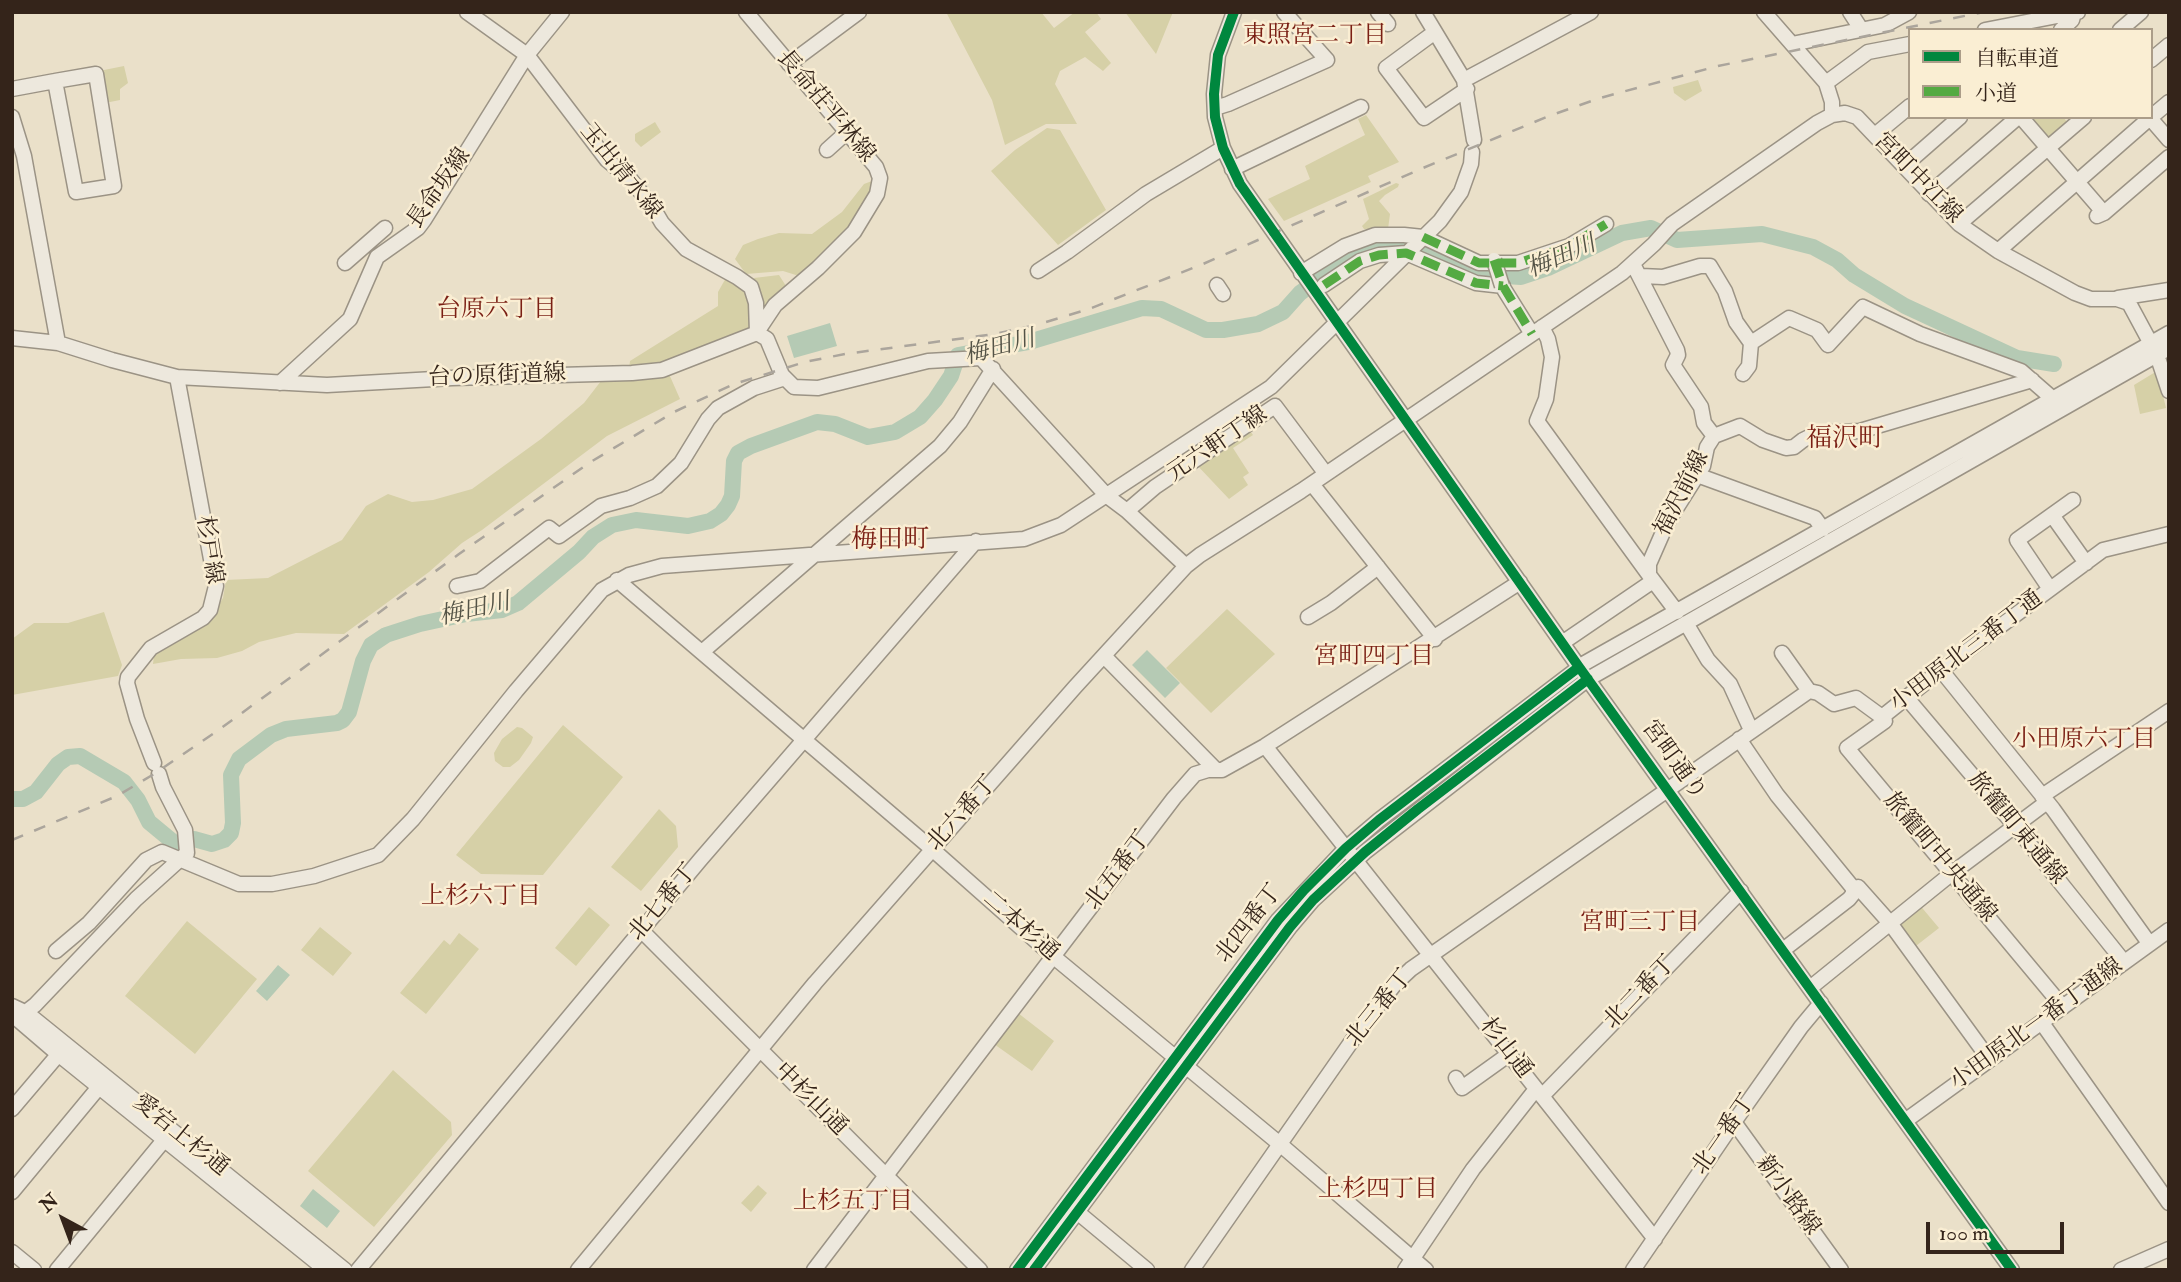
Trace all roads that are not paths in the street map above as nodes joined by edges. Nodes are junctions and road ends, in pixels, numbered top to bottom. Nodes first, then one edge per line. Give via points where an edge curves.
1 (467, 12) edge
2 (562, 12) edge
3 (746, 12) edge
4 (859, 12) edge
5 (1234, 12) edge
6 (1284, 12) edge
7 (1423, 12) edge
8 (1591, 12) edge
9 (1765, 12) edge
10 (1850, 12) edge
11 (1909, 12) edge
12 (2141, 12) edge
13 (2076, 13) edge
14 (2002, 28) edge
15 (2063, 28) edge
16 (2122, 28) edge
17 (1861, 29) junction
18 (1434, 32) junction
19 (1792, 44) junction
20 (1908, 44) edge
21 (2169, 45) edge
22 (527, 55) junction
23 (2153, 58) edge
24 (789, 64) junction
25 (55, 81) junction
26 (1826, 83) junction
27 (1466, 85) junction
28 (12, 89) edge
29 (2169, 102) edge
30 (1361, 107) dead end
31 (1215, 108) junction
32 (1908, 108) edge
33 (2153, 115) edge
34 (1832, 116) junction
35 (12, 117) edge
36 (1958, 119) edge
37 (2018, 119) edge
38 (2022, 119) edge
39 (2082, 119) edge
40 (2149, 119) edge
41 (2153, 119) edge
42 (846, 132) junction
43 (1875, 135) junction
44 (2169, 140) edge
45 (1223, 148) junction
46 (2048, 148) junction
47 (827, 150) dead end
48 (2169, 158) edge
49 (1904, 166) junction
50 (1232, 169) junction
51 (2076, 181) junction
52 (1929, 194) junction
53 (1606, 224) dead end
54 (1959, 224) junction
55 (385, 228) dead end
56 (1422, 238) junction
57 (367, 244) junction
58 (1998, 251) junction
59 (1407, 253) junction
60 (377, 257) junction
61 (1494, 260) dead end
62 (345, 263) dead end
63 (1637, 270) junction
64 (1038, 271) dead end
65 (1302, 274) junction
66 (1502, 286) junction
67 (1319, 288) junction
68 (2169, 290) edge
69 (2117, 299) junction
70 (1338, 323) junction
71 (1537, 330) junction
72 (757, 332) junction
73 (2169, 332) edge
74 (12, 338) edge
75 (58, 343) junction
76 (1751, 343) junction
77 (2159, 348) edge
78 (993, 369) junction
79 (1743, 374) dead end
80 (177, 377) junction
81 (785, 378) junction
82 (2032, 380) junction
83 (280, 383) junction
84 (2169, 391) edge
85 (2052, 398) junction
86 (1404, 421) junction
87 (1714, 436) junction
88 (1326, 474) junction
89 (1697, 475) junction
90 (1312, 484) junction
91 (1107, 496) junction
92 (2073, 500) dead end
93 (1127, 511) junction
94 (2052, 515) junction
95 (1823, 530) junction
96 (2169, 534) edge
97 (976, 541) junction
98 (815, 553) junction
99 (2086, 563) junction
100 (1186, 566) junction
101 (1378, 567) junction
102 (1651, 578) junction
103 (617, 580) junction
104 (1520, 582) junction
105 (457, 586) dead end
106 (2050, 589) junction
107 (1308, 617) dead end
108 (1682, 617) junction
109 (1435, 639) junction
110 (1562, 643) junction
111 (702, 652) junction
112 (1783, 653) dead end
113 (1104, 656) junction
114 (1579, 667) junction
115 (1941, 670) junction
116 (1588, 679) junction
117 (1809, 691) junction
118 (1906, 697) junction
119 (2169, 711) edge
120 (1882, 717) junction
121 (1751, 730) junction
122 (804, 739) junction
123 (1739, 739) junction
124 (1265, 746) junction
125 (1216, 770) junction
126 (1667, 789) junction
127 (2044, 799) junction
128 (2015, 827) junction
129 (1346, 848) junction
130 (932, 849) junction
131 (184, 854) junction
132 (1355, 860) junction
133 (1951, 874) junction
134 (1853, 888) junction
135 (1741, 891) junction
136 (1890, 923) junction
137 (641, 930) junction
138 (2169, 930) edge
139 (2149, 943) junction
140 (1783, 950) junction
141 (56, 951) dead end
142 (1430, 956) junction
143 (1054, 957) junction
144 (2124, 962) junction
145 (1810, 988) junction
146 (1821, 1003) junction
147 (2063, 1007) junction
148 (16, 1014) edge
149 (2042, 1023) junction
150 (62, 1050) junction
151 (760, 1050) junction
152 (1508, 1055) junction
153 (1989, 1059) junction
154 (1181, 1062) junction
155 (1456, 1078) dead end
156 (99, 1087) junction
157 (1539, 1092) junction
158 (12, 1109) edge
159 (1905, 1121) junction
160 (1734, 1122) junction
161 (168, 1135) junction
162 (1281, 1145) junction
163 (886, 1176) junction
164 (12, 1192) edge
165 (2169, 1203) edge
166 (1072, 1208) junction
167 (1655, 1239) junction
168 (2169, 1249) edge
169 (12, 1252) edge
170 (1409, 1264) edge
171 (34, 1270) edge
172 (57, 1270) edge
173 (326, 1270) edge
174 (345, 1270) edge
175 (358, 1270) edge
176 (578, 1270) edge
177 (814, 1270) edge
178 (980, 1270) edge
179 (1017, 1270) edge
180 (1034, 1270) edge
181 (1147, 1270) edge
182 (1192, 1270) edge
183 (1426, 1270) edge
184 (1633, 1270) edge
185 (1841, 1270) edge
186 (2012, 1270) edge
187 (2121, 1270) edge

1 - 22 street, 玉出清水線
2 - 22 street, 長命坂線
3 - 24 street, 長命荘平林線
4 - 24 street
5 - 31 street, 宮町通り via 1218,55
6 - 31 street via 1327,60
7 - 18 street
8 - 27 street
9 - 19 street
10 - 17 street
11 - 17 street via 1885,25
12 - 16 street
13 - 14 street
13 - 15 street
17 - 19 street
18 - 27 street
18 - 27 street via 1386,68 1424,118
19 - 26 street
20 - 26 street via 1868,52
21 - 23 street
22 - 60 street, 長命坂線 via 424,220
22 - 72 street, 玉出清水線 via 607,160 631,180 686,249 751,287
24 - 42 street, 長命荘平林線
25 - 25 street via 76,192 114,186 96,74
25 - 28 street
26 - 34 street
27 - 56 street via 1471,164 1461,192
29 - 33 street
30 - 50 street
31 - 45 street, 宮町通り
32 - 43 street
34 - 43 street, 宮町中江線 via 1845,113 1857,117
34 - 63 street via 1669,228
35 - 75 street via 24,156
36 - 49 street
37 - 52 street
38 - 46 street
39 - 46 street
40 - 51 street
41 - 44 street
42 - 47 street
42 - 72 street, 長命荘平林線 via 876,167 880,178 877,194 854,232 775,305
43 - 49 street, 宮町中江線
45 - 50 street, 宮町通り
45 - 64 street via 1146,194
46 - 51 street
46 - 54 street
48 - 51 street via 2101,215
49 - 52 street, 宮町中江線
50 - 65 street, 宮町通り
51 - 58 street
52 - 54 street, 宮町中江線
53 - 56 street via 1569,246 1518,262 1479,263
54 - 58 street, 宮町中江線
55 - 57 street
56 - 59 street
56 - 65 street via 1395,234 1366,237
57 - 60 street
57 - 62 street
58 - 69 street, 宮町中江線 via 2075,293 2091,299
59 - 66 street via 1476,283
59 - 67 street via 1360,261
59 - 70 street
60 - 83 street via 350,319
61 - 66 street, bridge
63 - 71 street
63 - 76 street via 1663,277 1710,266
63 - 87 street, 福沢前線 via 1677,350 1673,365
65 - 67 street, 宮町通り
66 - 71 street
67 - 70 street, 宮町通り
68 - 69 street, 宮町中江線
69 - 77 street via 2129,303
70 - 86 street, 宮町通り
70 - 91 street via 1271,387
71 - 86 street
71 - 102 street via 1548,339 1552,358 1546,399 1536,421
72 - 81 street via 767,339
72 - 83 street, 台の原街道線 via 662,370 327,385
73 - 77 street
74 - 75 street, 台の原街道線
75 - 80 street, 台の原街道線
76 - 79 street via 1749,366
76 - 82 street via 1789,318 1817,330 1828,345 1863,307 1920,334 2021,371
77 - 84 street
77 - 85 street
77 - 108 street
78 - 81 street via 981,358 928,361 818,388 794,387
78 - 91 street
78 - 98 street via 940,446
80 - 83 street, 台の原街道線
80 - 131 street, 杉戸線 via 216,586 203,618 151,648 127,683 163,787 186,830
81 - 105 street via 754,388 718,408 681,463 657,486 601,506 559,536 549,527 480,581
82 - 85 street
82 - 87 street via 1860,431 1817,433 1794,447 1763,440 1740,426
85 - 95 street
86 - 88 street, 北六番丁
86 - 104 street, 宮町通り
87 - 89 street, 福沢前線
88 - 90 street, 北六番丁
88 - 93 street, 元六軒丁線 via 1275,406
89 - 95 street via 1815,518
89 - 102 street, 福沢前線 via 1667,523 1649,564
90 - 100 street, 北六番丁
90 - 101 street
91 - 93 street
91 - 97 street via 1061,525 1024,539
92 - 94 street
93 - 100 street
94 - 99 street
94 - 106 street via 2017,540
95 - 108 street
96 - 99 street, 小田原北三番丁通 via 2104,550
97 - 98 street
97 - 122 street, 北七番丁
98 - 103 street via 662,566
98 - 111 street
99 - 106 street, 小田原北三番丁通
100 - 113 street, 北六番丁
101 - 107 street
101 - 109 street
102 - 108 street
102 - 110 street
103 - 111 street, 二本杉通
103 - 131 street via 602,590 378,855 314,876 272,884 239,884 193,866
104 - 109 street, 北五番丁
104 - 110 street, 宮町通り
106 - 115 street, 小田原北三番丁通
108 - 114 street, 北四番丁
108 - 116 street, 北四番丁
108 - 121 street via 1708,660 1730,684
109 - 124 street, 北五番丁
110 - 114 street, 宮町通り
111 - 122 street, 二本杉通
112 - 117 street
113 - 125 street
113 - 130 street, 北六番丁
114 - 116 street, 宮町通り
114 - 129 street, 北四番丁
115 - 118 street, 小田原北三番丁通
115 - 127 street
116 - 126 street, 宮町通り
116 - 132 street, 北四番丁
117 - 120 street, 小田原北三番丁通 via 1834,704 1856,698
117 - 121 street
118 - 120 street, 小田原北三番丁通
118 - 128 street, 旅籠町東通線
119 - 127 street
120 - 133 street, 旅籠町中央通線 via 1885,721 1847,748
121 - 123 street
122 - 130 street, 二本杉通
122 - 137 street, 北七番丁
123 - 126 street
123 - 134 street via 1777,795
124 - 125 street, 北五番丁
124 - 129 street, 杉山通
125 - 143 street, 北五番丁 via 1195,774 1174,798
126 - 135 street, 宮町通り
126 - 142 street, 北三番丁
127 - 128 street
127 - 139 street
128 - 133 street
128 - 144 street, 旅籠町東通線
129 - 132 street, 杉山通
129 - 154 street, 北四番丁 via 1278,920
130 - 143 street, 二本杉通
130 - 151 street, 北六番丁
131 - 141 street via 162,852 146,860 89,923
131 - 148 street
132 - 142 street, 杉山通
132 - 154 street, 北四番丁 via 1290,927
133 - 136 street
133 - 147 street, 旅籠町中央通線
134 - 136 street via 1858,887
134 - 140 street via 1849,899
135 - 140 street, 宮町通り
135 - 157 street, 北二番丁
136 - 145 street
136 - 153 street
137 - 151 street, 中杉山通
137 - 175 street, 北七番丁
138 - 139 street, 小田原北一番丁通線
139 - 144 street, 小田原北一番丁通線
140 - 145 street, 宮町通り
142 - 152 street, 杉山通
142 - 162 street, 北三番丁 via 1391,989
143 - 154 street, 二本杉通
143 - 163 street, 北五番丁
144 - 147 street, 小田原北一番丁通線
145 - 146 street, 宮町通り
146 - 159 street, 宮町通り
146 - 160 street, 北一番丁
147 - 149 street, 小田原北一番丁通線
148 - 150 street, 愛宕上杉通
149 - 153 street, 小田原北一番丁通線
149 - 165 street
150 - 156 street, 愛宕上杉通
150 - 158 street
150 - 161 street, 愛宕上杉通
151 - 163 street, 中杉山通
151 - 176 street, 北六番丁
152 - 155 street via 1462,1088
152 - 157 street, 杉山通
153 - 159 street, 小田原北一番丁通線
154 - 162 street, 二本杉通
154 - 166 street, 北四番丁
156 - 161 street, 愛宕上杉通
156 - 164 street
157 - 167 street, 杉山通
157 - 170 street, 北二番丁 via 1473,1169
159 - 186 street, 宮町通り
160 - 167 street, 北一番丁
160 - 185 street, 新小路線
161 - 172 street
161 - 173 street, 愛宕上杉通
161 - 174 street, 愛宕上杉通
162 - 170 street, 二本杉通
162 - 182 street, 北三番丁
163 - 177 street, 北五番丁
163 - 178 street, 中杉山通
166 - 179 street, 北四番丁
166 - 180 street, 北四番丁
166 - 181 street
167 - 184 street, 北一番丁
168 - 187 street
169 - 171 street
170 - 183 street, 二本杉通

